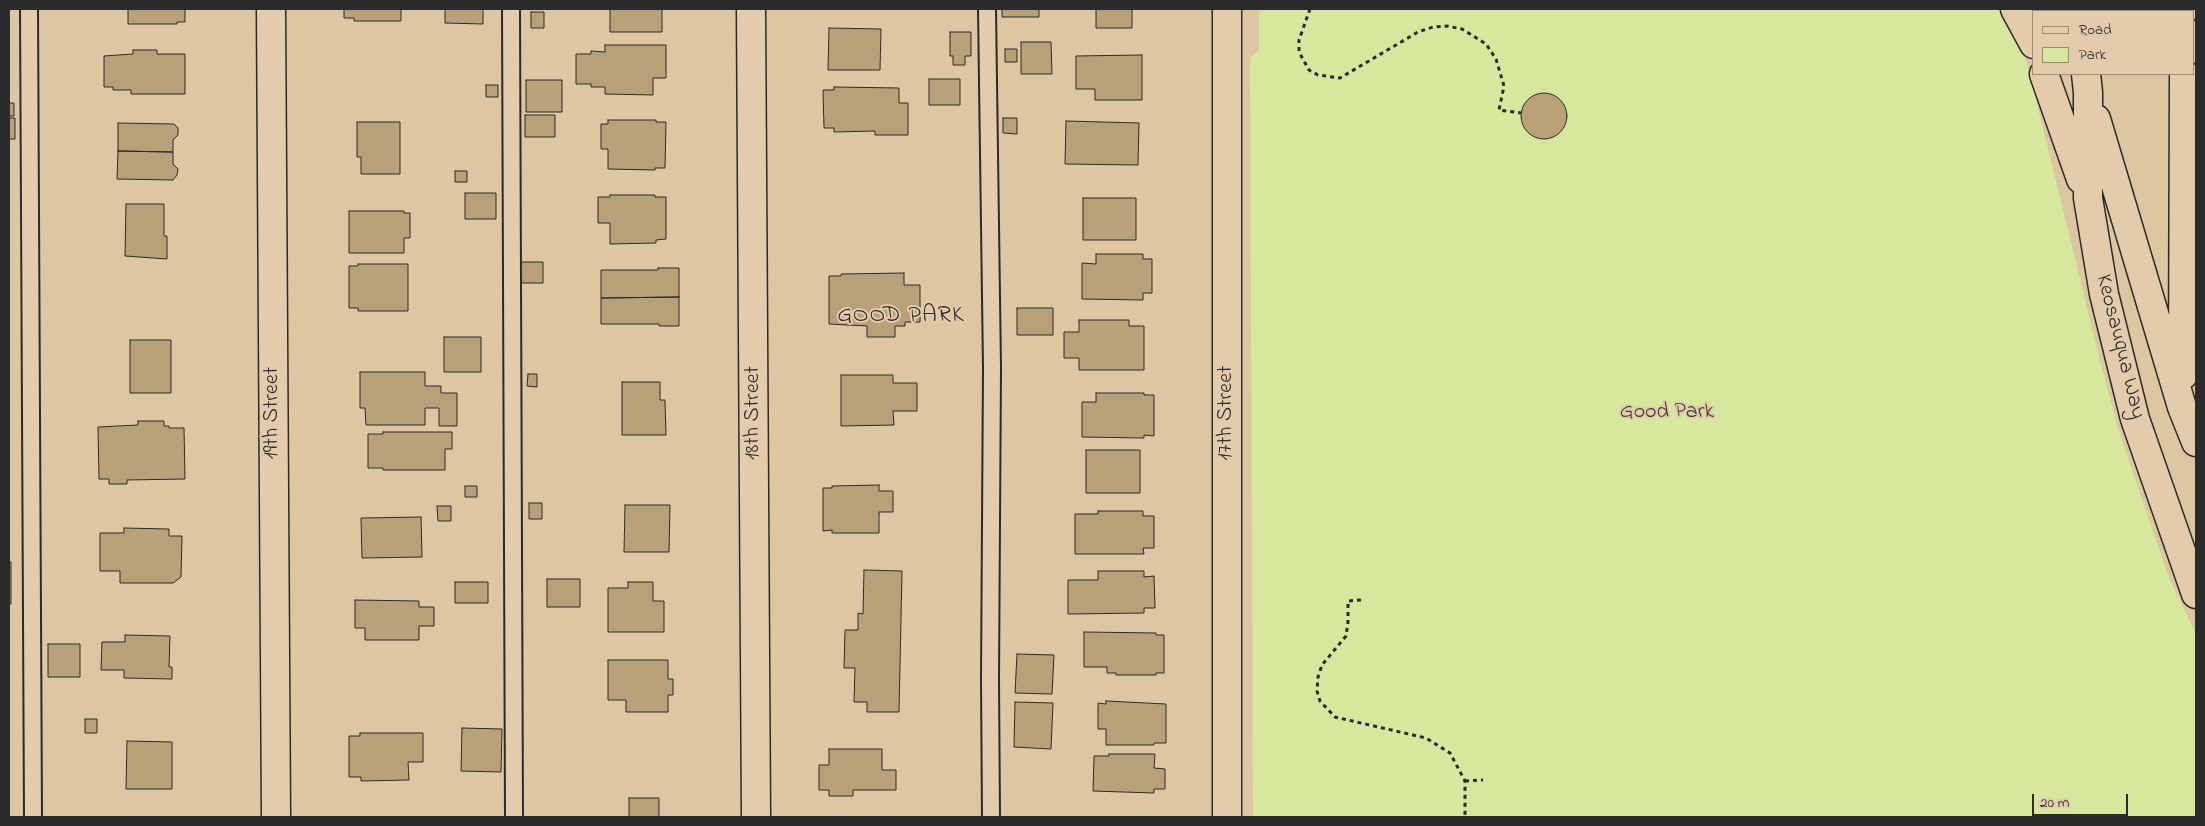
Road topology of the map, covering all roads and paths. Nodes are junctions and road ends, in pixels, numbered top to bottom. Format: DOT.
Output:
graph roads {
  1 [pos="29,9"];
  2 [pos="271,9"];
  3 [pos="511,9"];
  4 [pos="752,9"];
  5 [pos="987,9"];
  6 [pos="1227,9"];
  7 [pos="1310,9"];
  8 [pos="2014,9"];
  9 [pos="2032,40"];
  10 [pos="2044,75"];
  11 [pos="2184,75"];
  12 [pos="2087,83"];
  13 [pos="1521,114"];
  14 [pos="2191,162"];
  15 [pos="2088,198"];
  16 [pos="2182,407"];
  17 [pos="2196,442"];
  18 [pos="2196,594"];
  19 [pos="1361,600"];
  20 [pos="1483,780"];
  21 [pos="1465,781"];
  22 [pos="33,817"];
  23 [pos="276,817"];
  24 [pos="514,817"];
  25 [pos="756,817"];
  26 [pos="991,817"];
  27 [pos="1227,817"];
  28 [pos="1465,817"];
  1 -- 22 [label="lane"];
  2 -- 23 [label="main road, 19th Street"];
  3 -- 24 [label="lane"];
  4 -- 25 [label="main road, 18th Street"];
  5 -- 26 [label="lane"];
  6 -- 27 [label="main road, 17th Street"];
  7 -- 13 [label="path"];
  8 -- 9 [label="main road"];
  10 -- 15 [label="main road"];
  11 -- 14 [label="main road"];
  12 -- 15 [label="main road, Keosauqua Way"];
  12 -- 16 [label="main road, Keosauqua Way"];
  14 -- 16 [label="main road"];
  15 -- 18 [label="main road, Keosauqua Way"];
  16 -- 17 [label="main road, Keosauqua Way"];
  19 -- 21 [label="path"];
  20 -- 21 [label="path"];
  21 -- 28 [label="path"];
}
